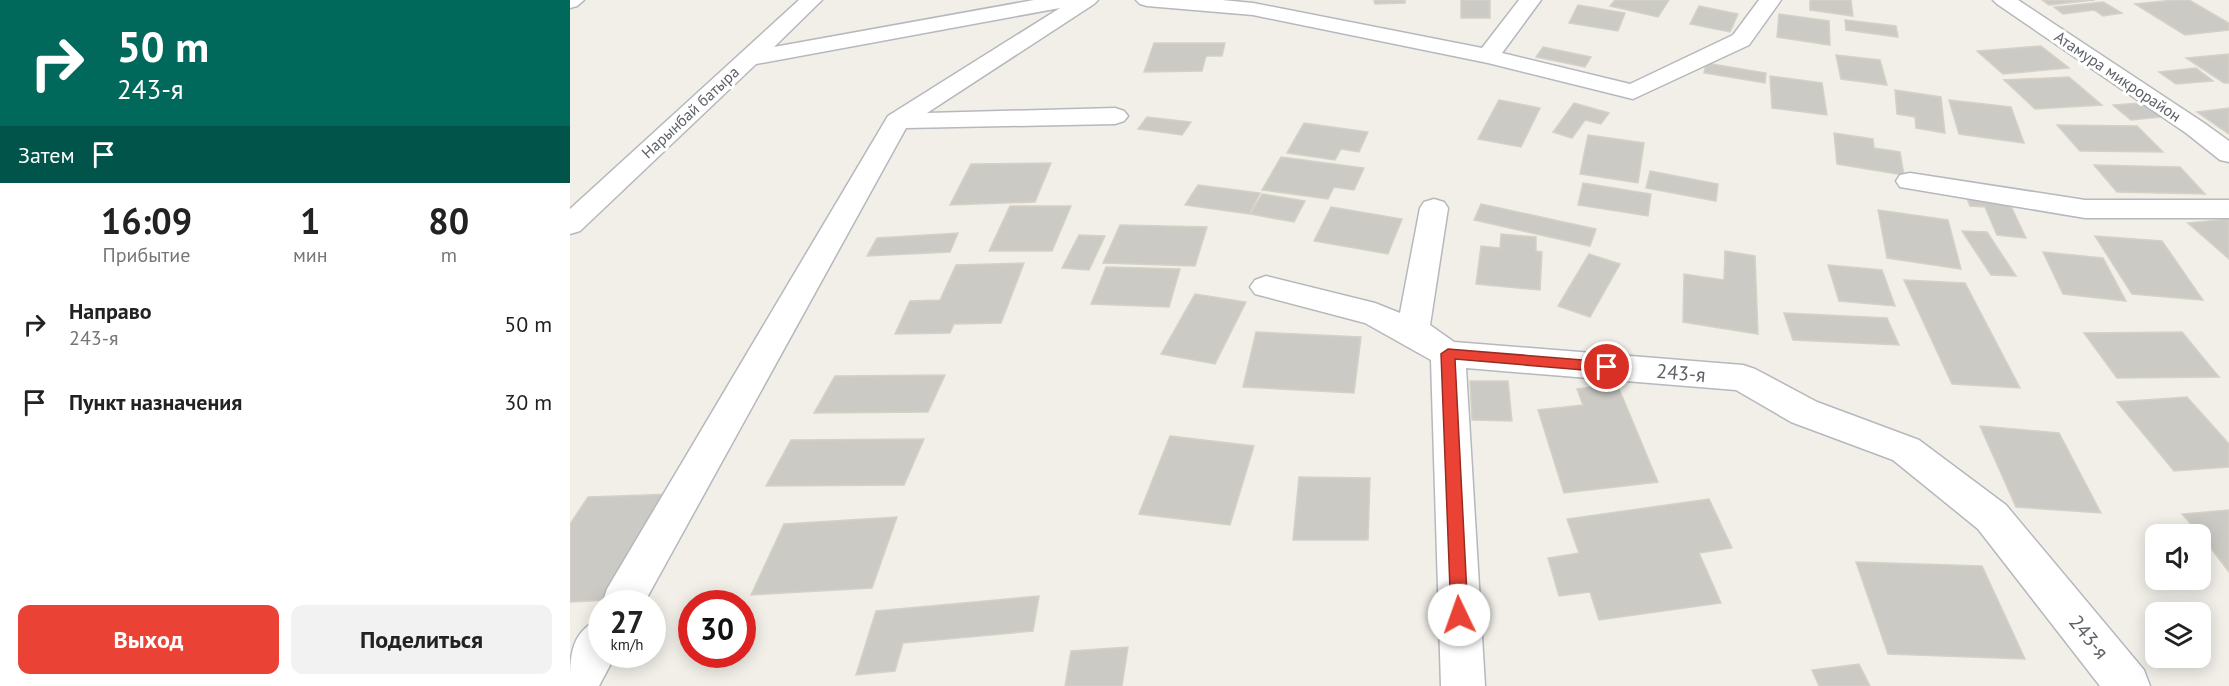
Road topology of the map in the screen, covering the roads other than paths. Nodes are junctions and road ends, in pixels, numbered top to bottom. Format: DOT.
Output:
graph roads {
  1 [pos="811,0"];
  2 [pos="1069,0"];
  3 [pos="1087,0"];
  4 [pos="1147,0"];
  5 [pos="1530,0"];
  6 [pos="1770,0"];
  7 [pos="2004,0"];
  8 [pos="1488,56"];
  9 [pos="748,58"];
  10 [pos="1115,116"];
  11 [pos="897,121"];
  12 [pos="2229,154"];
  13 [pos="1910,181"];
  14 [pos="1434,208"];
  15 [pos="2229,209"];
  16 [pos="570,225"];
  17 [pos="1266,287"];
  18 [pos="1448,354"];
  19 [pos="629,590"];
  20 [pos="588,662"];
  21 [pos="574,686"];
  22 [pos="1462,686"];
  23 [pos="2128,686"];
  1 -- 9 [label="street, Нарынбай батыра"];
  2 -- 9 [label="street"];
  3 -- 11 [label="street"];
  4 -- 8 [label="street"];
  5 -- 8 [label="street"];
  6 -- 8 [label="street"];
  7 -- 12 [label="street, Атамура микрорайон"];
  9 -- 16 [label="street, Нарынбай батыра"];
  10 -- 11 [label="street"];
  11 -- 19 [label="street"];
  13 -- 15 [label="street"];
  14 -- 18 [label="street"];
  17 -- 18 [label="street"];
  18 -- 22 [label="street"];
  18 -- 23 [label="street, 243-я"];
  20 -- 21 [label="street"];
}
